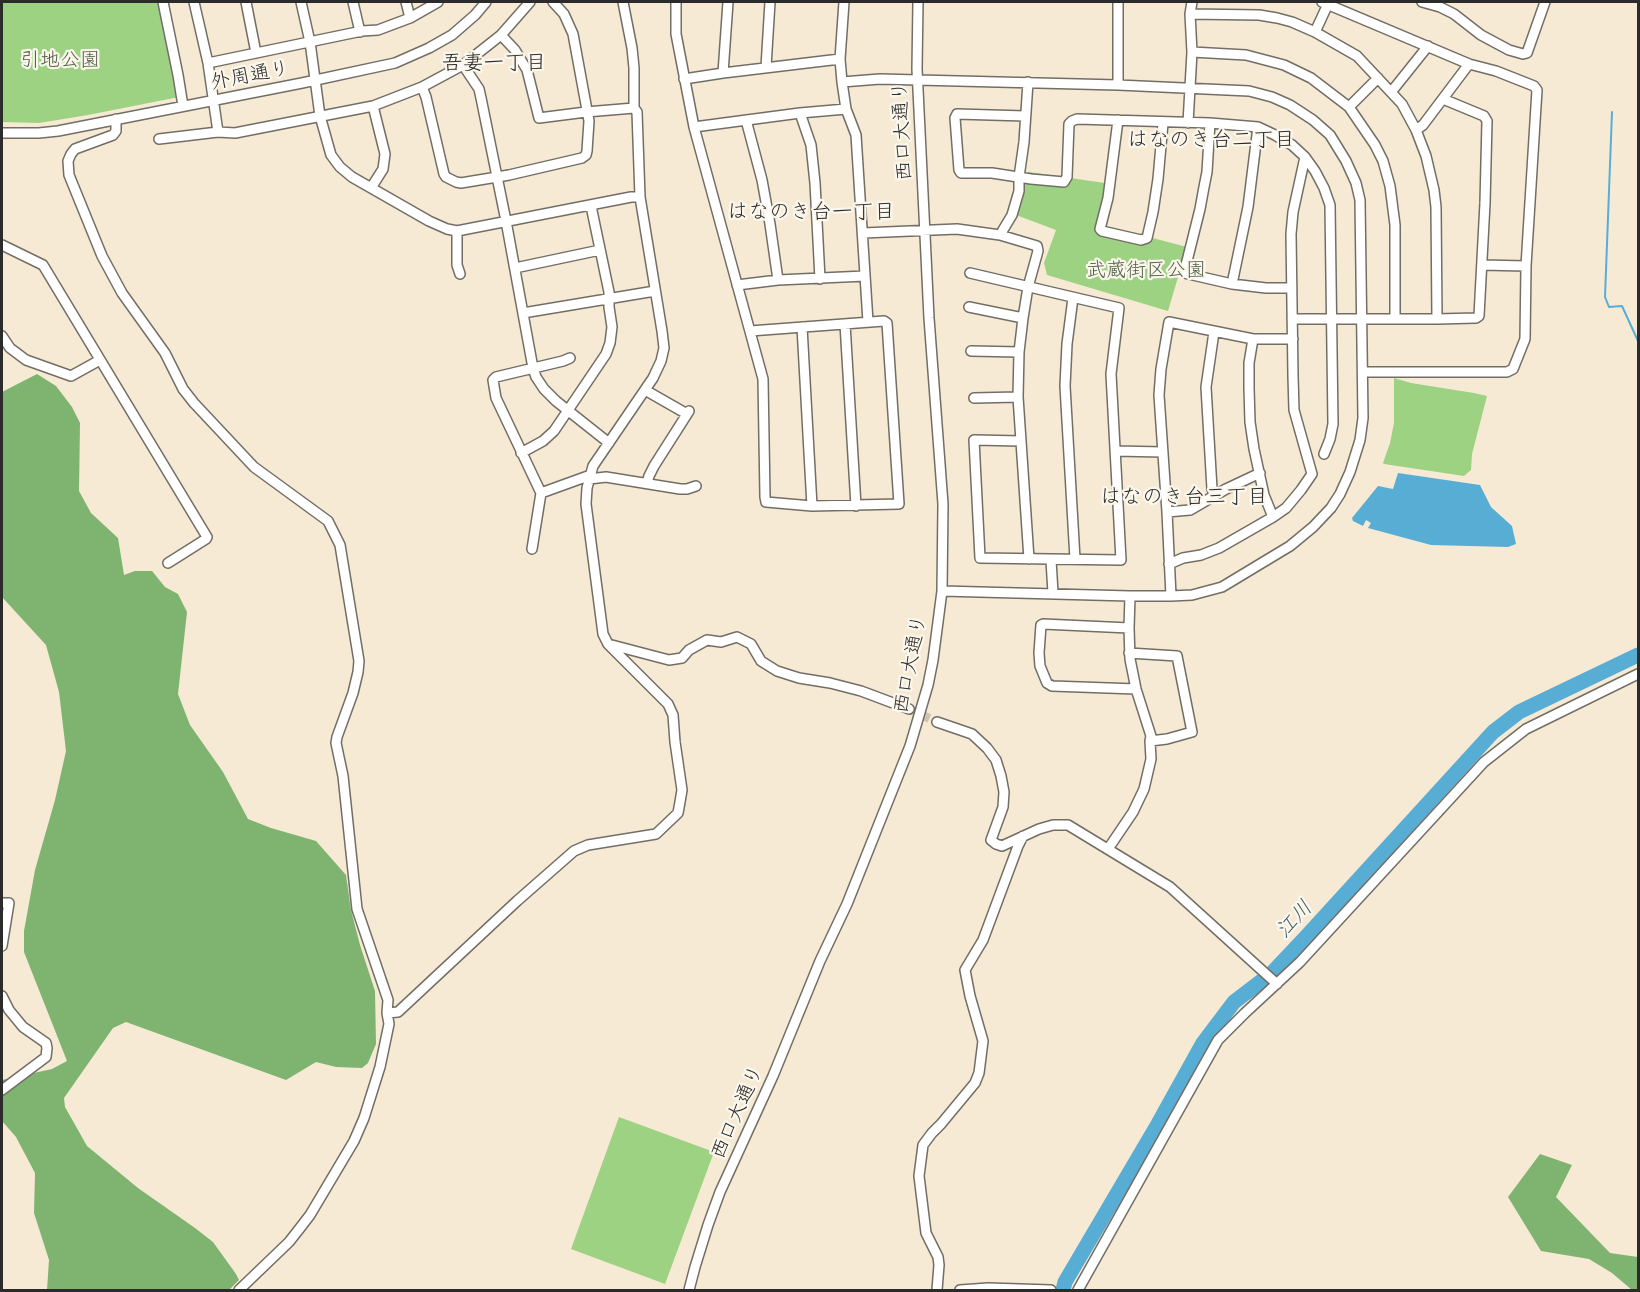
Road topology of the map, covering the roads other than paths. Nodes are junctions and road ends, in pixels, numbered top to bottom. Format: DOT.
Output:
graph roads {
  1 [pos="162,2"];
  2 [pos="194,2"];
  3 [pos="246,2"];
  4 [pos="301,2"];
  5 [pos="353,2"];
  6 [pos="406,2"];
  7 [pos="438,2"];
  8 [pos="486,2"];
  9 [pos="531,2"];
  10 [pos="553,2"];
  11 [pos="623,2"];
  12 [pos="676,2"];
  13 [pos="728,2"];
  14 [pos="770,2"];
  15 [pos="844,2"];
  16 [pos="918,2"];
  17 [pos="1118,2"];
  18 [pos="1192,2"];
  19 [pos="1422,2"];
  20 [pos="1545,2"];
  21 [pos="1325,3"];
  22 [pos="1441,4"];
  23 [pos="1190,14"];
  24 [pos="410,18"];
  25 [pos="360,32"];
  26 [pos="1315,32"];
  27 [pos="501,35"];
  28 [pos="310,42"];
  29 [pos="1428,46"];
  30 [pos="1192,52"];
  31 [pos="256,53"];
  32 [pos="840,59"];
  33 [pos="208,63"];
  34 [pos="1469,64"];
  35 [pos="463,65"];
  36 [pos="766,67"];
  37 [pos="723,73"];
  38 [pos="1378,78"];
  39 [pos="684,79"];
  40 [pos="316,80"];
  41 [pos="918,80"];
  42 [pos="842,82"];
  43 [pos="1028,82"];
  44 [pos="1118,85"];
  45 [pos="422,87"];
  46 [pos="1190,88"];
  47 [pos="1392,91"];
  48 [pos="1443,99"];
  49 [pos="213,100"];
  50 [pos="183,106"];
  51 [pos="373,106"];
  52 [pos="1349,107"];
  53 [pos="634,108"];
  54 [pos="846,109"];
  55 [pos="586,112"];
  56 [pos="800,113"];
  57 [pos="1025,116"];
  58 [pos="320,117"];
  59 [pos="116,120"];
  60 [pos="746,120"];
  61 [pos="1118,120"];
  62 [pos="1163,123"];
  63 [pos="1188,123"];
  64 [pos="1210,123"];
  65 [pos="693,127"];
  66 [pos="1258,127"];
  67 [pos="1416,130"];
  68 [pos="218,132"];
  69 [pos="2,133"];
  70 [pos="159,139"];
  71 [pos="1305,158"];
  72 [pos="497,176"];
  73 [pos="1019,177"];
  74 [pos="371,188"];
  75 [pos="640,197"];
  76 [pos="591,206"];
  77 [pos="506,221"];
  78 [pos="925,229"];
  79 [pos="457,231"];
  80 [pos="862,233"];
  81 [pos="1000,235"];
  82 [pos="2,244"];
  83 [pos="600,250"];
  84 [pos="1482,265"];
  85 [pos="1526,266"];
  86 [pos="515,268"];
  87 [pos="970,273"];
  88 [pos="460,274"];
  89 [pos="866,276"];
  90 [pos="820,279"];
  91 [pos="778,280"];
  92 [pos="1232,284"];
  93 [pos="737,285"];
  94 [pos="1028,287"];
  95 [pos="1292,288"];
  96 [pos="656,291"];
  97 [pos="609,297"];
  98 [pos="1073,298"];
  99 [pos="969,307"];
  100 [pos="523,313"];
  101 [pos="1023,318"];
  102 [pos="1331,318"];
  103 [pos="1292,319"];
  104 [pos="1395,319"];
  105 [pos="1437,319"];
  106 [pos="1361,320"];
  107 [pos="868,322"];
  108 [pos="845,324"];
  109 [pos="802,327"];
  110 [pos="750,331"];
  111 [pos="1214,332"];
  112 [pos="2,336"];
  113 [pos="1252,339"];
  114 [pos="1293,339"];
  115 [pos="970,351"];
  116 [pos="1019,351"];
  117 [pos="570,358"];
  118 [pos="100,360"];
  119 [pos="533,368"];
  120 [pos="1363,372"];
  121 [pos="645,390"];
  122 [pos="1018,397"];
  123 [pos="974,398"];
  124 [pos="568,410"];
  125 [pos="1021,441"];
  126 [pos="609,442"];
  127 [pos="1116,451"];
  128 [pos="1163,452"];
  129 [pos="521,453"];
  130 [pos="1324,454"];
  131 [pos="1260,472"];
  132 [pos="589,479"];
  133 [pos="647,483"];
  134 [pos="696,486"];
  135 [pos="541,493"];
  136 [pos="1215,496"];
  137 [pos="812,506"];
  138 [pos="856,506"];
  139 [pos="1167,512"];
  140 [pos="1273,518"];
  141 [pos="532,549"];
  142 [pos="1029,559"];
  143 [pos="1075,559"];
  144 [pos="1051,560"];
  145 [pos="168,563"];
  146 [pos="1169,564"];
  147 [pos="942,591"];
  148 [pos="1053,593"];
  149 [pos="1130,596"];
  150 [pos="1171,597"];
  151 [pos="1129,628"];
  152 [pos="608,644"];
  153 [pos="1129,653"];
  154 [pos="1638,674"];
  155 [pos="1136,689"];
  156 [pos="909,710"];
  157 [pos="937,722"];
  158 [pos="1150,741"];
  159 [pos="1023,836"];
  160 [pos="1108,849"];
  161 [pos="2,903"];
  162 [pos="2,946"];
  163 [pos="1277,984"];
  164 [pos="2,996"];
  165 [pos="387,1013"];
  166 [pos="2,1090"];
  167 [pos="238,1290"];
  168 [pos="690,1290"];
  169 [pos="937,1290"];
  170 [pos="960,1290"];
  171 [pos="1046,1290"];
  172 [pos="1051,1290"];
  173 [pos="1078,1290"];
  1 -- 50 [label="street"];
  2 -- 33 [label="street"];
  3 -- 31 [label="street"];
  4 -- 28 [label="street"];
  5 -- 25 [label="street"];
  6 -- 24 [label="street"];
  7 -- 24 [label="street"];
  8 -- 40 [label="street, 外周通り"];
  9 -- 27 [label="street"];
  10 -- 55 [label="street"];
  11 -- 53 [label="street"];
  12 -- 39 [label="street"];
  13 -- 37 [label="street"];
  14 -- 36 [label="street"];
  15 -- 32 [label="street"];
  16 -- 41 [label="street, 西口大通り"];
  17 -- 44 [label="street"];
  18 -- 23 [label="street"];
  19 -- 22 [label="street"];
  20 -- 22 [label="street"];
  21 -- 26 [label="street"];
  21 -- 29 [label="street"];
  23 -- 26 [label="street"];
  23 -- 30 [label="street"];
  24 -- 25 [label="street"];
  25 -- 28 [label="street"];
  26 -- 38 [label="street"];
  27 -- 35 [label="street"];
  27 -- 55 [label="street"];
  28 -- 31 [label="street"];
  28 -- 40 [label="street"];
  29 -- 34 [label="street"];
  29 -- 47 [label="street"];
  30 -- 46 [label="street"];
  30 -- 52 [label="street"];
  31 -- 33 [label="street"];
  32 -- 36 [label="street"];
  32 -- 42 [label="street"];
  33 -- 49 [label="street"];
  34 -- 48 [label="street"];
  34 -- 85 [label="street"];
  35 -- 45 [label="street"];
  35 -- 72 [label="street"];
  36 -- 37 [label="street"];
  37 -- 39 [label="street"];
  38 -- 47 [label="street"];
  38 -- 52 [label="street"];
  39 -- 65 [label="street"];
  40 -- 49 [label="street, 外周通り"];
  40 -- 58 [label="street"];
  41 -- 42 [label="street"];
  41 -- 43 [label="street"];
  41 -- 78 [label="street, 西口大通り"];
  42 -- 54 [label="street"];
  43 -- 44 [label="street"];
  43 -- 57 [label="street"];
  44 -- 46 [label="street"];
  45 -- 51 [label="street"];
  45 -- 72 [label="street"];
  46 -- 63 [label="street"];
  46 -- 106 [label="street"];
  47 -- 67 [label="street"];
  48 -- 67 [label="street"];
  48 -- 84 [label="street"];
  49 -- 50 [label="street, 外周通り"];
  49 -- 68 [label="street"];
  50 -- 59 [label="street, 外周通り"];
  51 -- 58 [label="street"];
  51 -- 74 [label="street"];
  52 -- 104 [label="street"];
  53 -- 55 [label="street"];
  53 -- 75 [label="street"];
  54 -- 56 [label="street"];
  54 -- 80 [label="street"];
  55 -- 72 [label="street"];
  56 -- 60 [label="street"];
  56 -- 90 [label="street"];
  57 -- 73 [label="street"];
  57 -- 73 [label="street"];
  58 -- 68 [label="street"];
  58 -- 74 [label="street"];
  59 -- 69 [label="street, 外周通り"];
  59 -- 165 [label="street"];
  60 -- 65 [label="street"];
  60 -- 91 [label="street"];
  61 -- 62 [label="street"];
  61 -- 62 [label="street"];
  61 -- 73 [label="street"];
  62 -- 63 [label="street"];
  63 -- 64 [label="street"];
  64 -- 66 [label="street"];
  64 -- 92 [label="street"];
  65 -- 93 [label="street"];
  66 -- 71 [label="street"];
  66 -- 92 [label="street"];
  67 -- 105 [label="street"];
  68 -- 70 [label="street"];
  71 -- 95 [label="street"];
  71 -- 102 [label="street"];
  72 -- 77 [label="street"];
  73 -- 81 [label="street"];
  74 -- 79 [label="street"];
  75 -- 76 [label="street"];
  75 -- 96 [label="street"];
  76 -- 77 [label="street"];
  76 -- 83 [label="street"];
  77 -- 79 [label="street"];
  77 -- 86 [label="street"];
  78 -- 80 [label="street"];
  78 -- 81 [label="street"];
  78 -- 147 [label="street, 西口大通り"];
  79 -- 88 [label="street"];
  80 -- 89 [label="street"];
  81 -- 94 [label="street"];
  82 -- 118 [label="street"];
  83 -- 86 [label="street"];
  83 -- 97 [label="street"];
  84 -- 85 [label="street"];
  84 -- 105 [label="street"];
  85 -- 120 [label="street"];
  86 -- 100 [label="street"];
  87 -- 94 [label="street"];
  89 -- 90 [label="street"];
  89 -- 107 [label="street"];
  90 -- 91 [label="street"];
  91 -- 93 [label="street"];
  92 -- 95 [label="street"];
  93 -- 110 [label="street"];
  94 -- 98 [label="street"];
  94 -- 101 [label="street"];
  95 -- 103 [label="street"];
  96 -- 97 [label="street"];
  96 -- 121 [label="street"];
  97 -- 100 [label="street"];
  97 -- 124 [label="street"];
  98 -- 127 [label="street"];
  98 -- 143 [label="street"];
  99 -- 101 [label="street"];
  100 -- 119 [label="street"];
  101 -- 116 [label="street"];
  102 -- 103 [label="street"];
  102 -- 106 [label="street"];
  102 -- 130 [label="street"];
  103 -- 114 [label="street"];
  104 -- 105 [label="street"];
  104 -- 106 [label="street"];
  106 -- 120 [label="street"];
  107 -- 108 [label="street"];
  107 -- 138 [label="street"];
  108 -- 109 [label="street"];
  108 -- 138 [label="street"];
  109 -- 110 [label="street"];
  109 -- 137 [label="street"];
  110 -- 137 [label="street"];
  111 -- 113 [label="street"];
  111 -- 128 [label="street"];
  111 -- 136 [label="street"];
  112 -- 118 [label="street"];
  113 -- 114 [label="street"];
  113 -- 131 [label="street"];
  114 -- 140 [label="street"];
  115 -- 116 [label="street"];
  116 -- 122 [label="street"];
  117 -- 119 [label="street"];
  118 -- 145 [label="street"];
  119 -- 124 [label="street"];
  119 -- 129 [label="street"];
  120 -- 150 [label="street"];
  121 -- 126 [label="street"];
  121 -- 133 [label="street"];
  122 -- 123 [label="street"];
  122 -- 125 [label="street"];
  124 -- 126 [label="street"];
  124 -- 129 [label="street"];
  125 -- 142 [label="street"];
  125 -- 142 [label="street"];
  126 -- 132 [label="street"];
  127 -- 128 [label="street"];
  127 -- 143 [label="street"];
  128 -- 139 [label="street"];
  129 -- 135 [label="street"];
  131 -- 136 [label="street"];
  131 -- 140 [label="street"];
  132 -- 133 [label="street"];
  132 -- 135 [label="street"];
  132 -- 152 [label="street"];
  133 -- 134 [label="street"];
  135 -- 141 [label="street"];
  136 -- 139 [label="street"];
  137 -- 138 [label="street"];
  139 -- 146 [label="street"];
  140 -- 146 [label="street"];
  142 -- 144 [label="street"];
  143 -- 144 [label="street"];
  144 -- 148 [label="street"];
  146 -- 150 [label="street"];
  147 -- 148 [label="street"];
  147 -- 168 [label="street, 西口大通り"];
  148 -- 149 [label="street"];
  149 -- 150 [label="street"];
  149 -- 151 [label="street"];
  151 -- 153 [label="street"];
  151 -- 155 [label="street"];
  152 -- 156 [label="street"];
  152 -- 165 [label="street"];
  153 -- 155 [label="street"];
  153 -- 158 [label="street"];
  154 -- 163 [label="street"];
  155 -- 158 [label="street"];
  157 -- 159 [label="street"];
  158 -- 160 [label="street"];
  159 -- 160 [label="street"];
  159 -- 169 [label="street"];
  160 -- 163 [label="street"];
  161 -- 162 [label="street"];
  163 -- 173 [label="street"];
  164 -- 166 [label="street"];
  165 -- 167 [label="street"];
  170 -- 171 [label="street"];
  171 -- 172 [label="street"];
}
